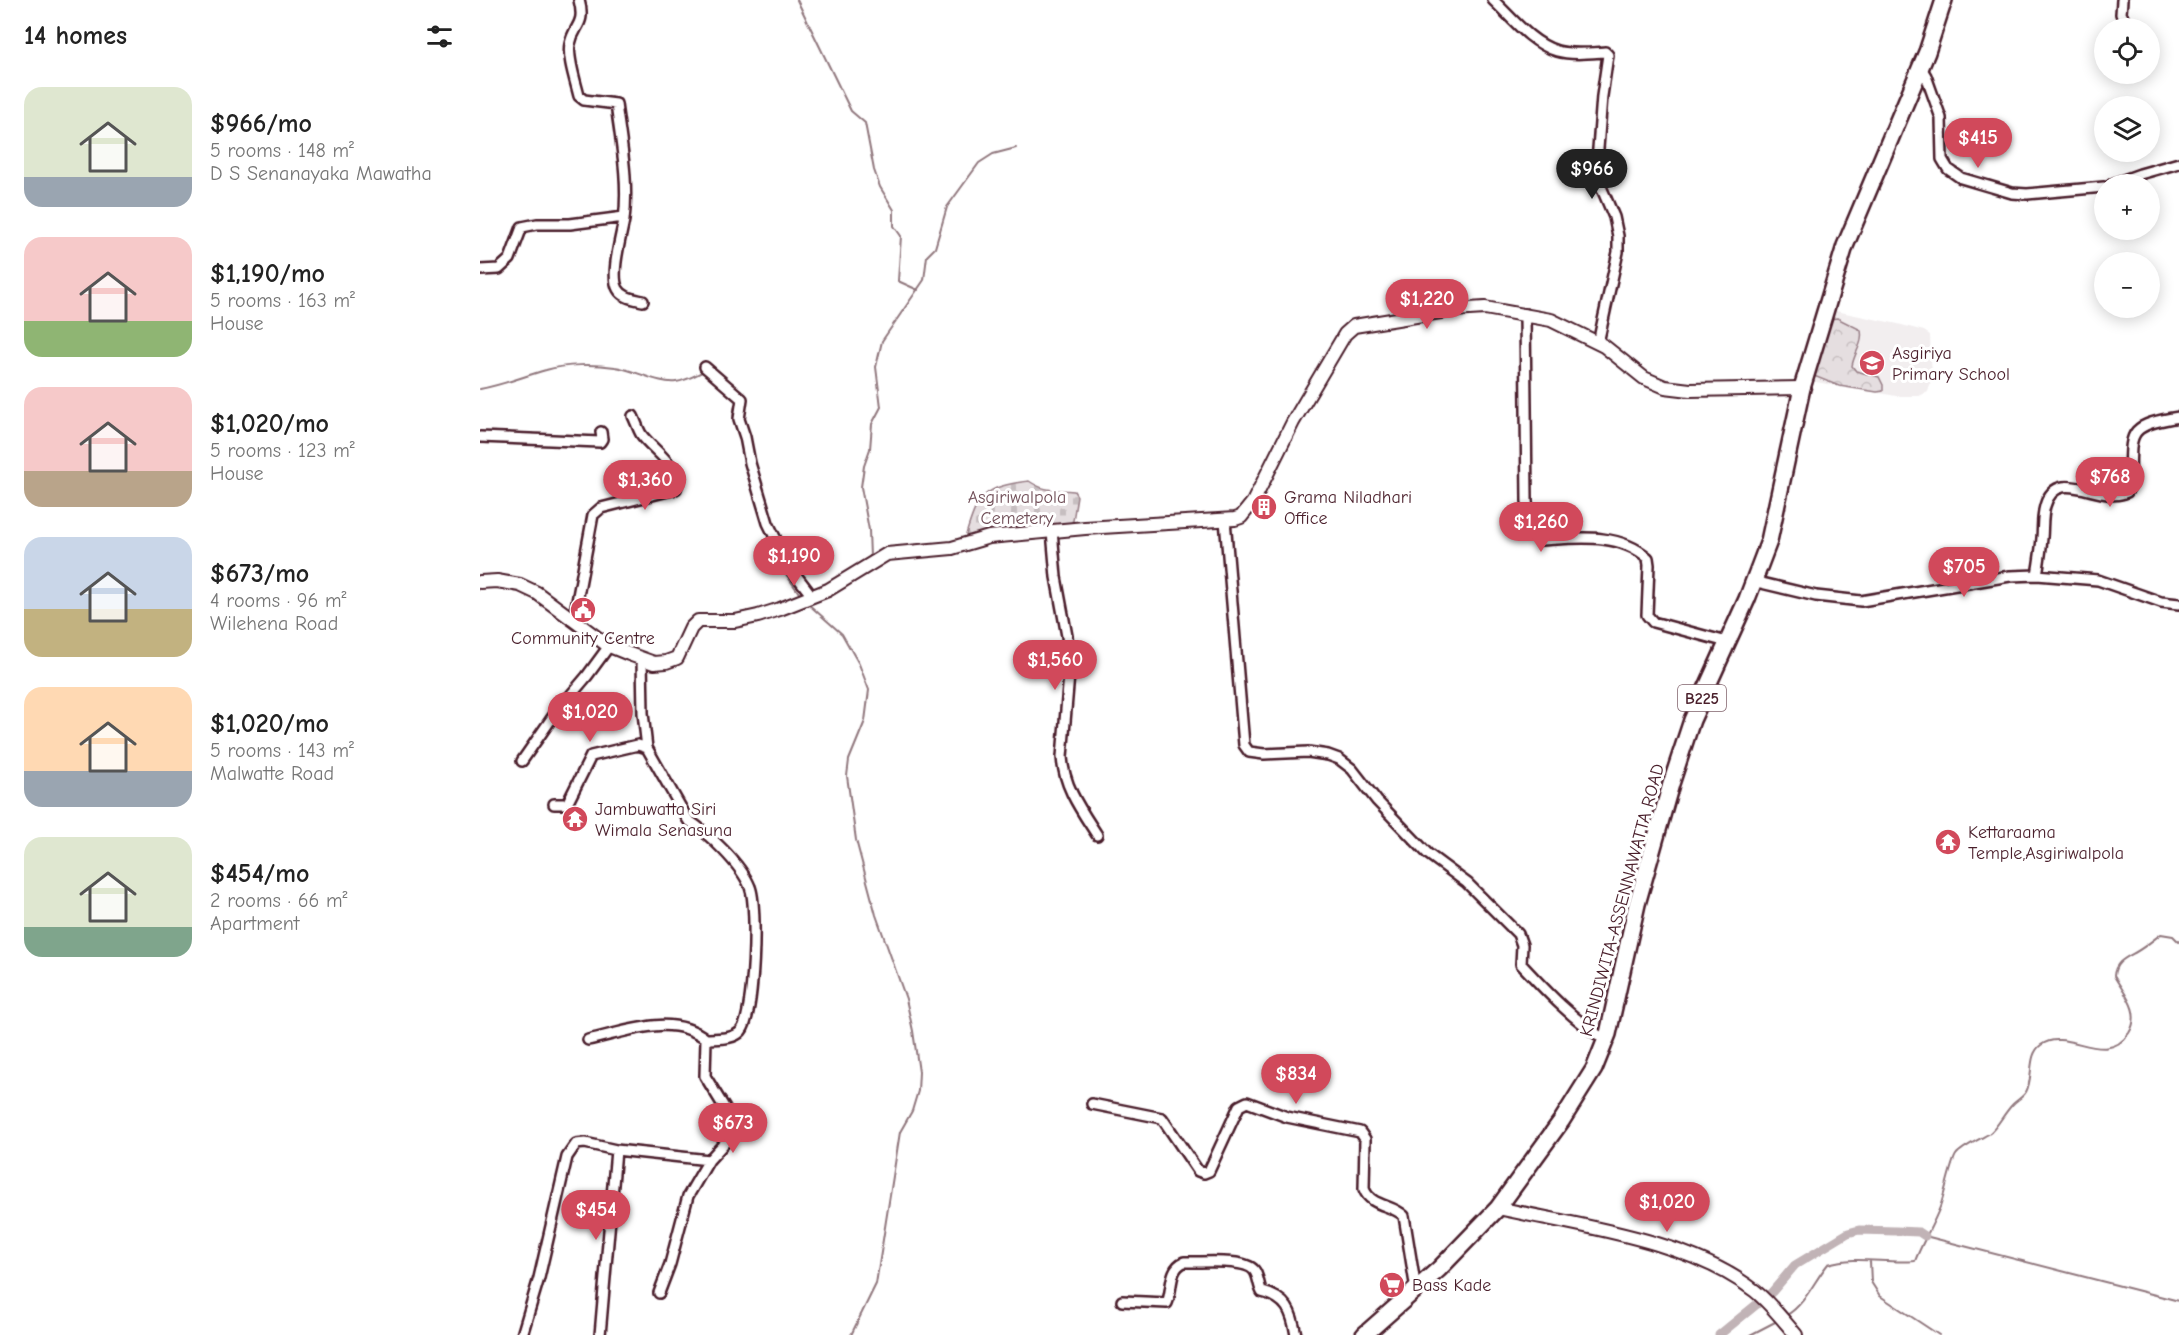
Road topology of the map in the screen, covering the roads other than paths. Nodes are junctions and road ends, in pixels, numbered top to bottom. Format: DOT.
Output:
graph roads {
  1 [pos="579,0"];
  2 [pos="1493,0"];
  3 [pos="1944,0"];
  4 [pos="2122,0"];
  5 [pos="2124,18"];
  6 [pos="1921,68"];
  7 [pos="2179,163"];
  8 [pos="2140,174"];
  9 [pos="2094,188"];
  10 [pos="624,217"];
  11 [pos="480,270"];
  12 [pos="642,301"];
  13 [pos="1525,314"];
  14 [pos="1598,343"];
  15 [pos="705,367"];
  16 [pos="1802,388"];
  17 [pos="633,416"];
  18 [pos="2179,417"];
  19 [pos="601,432"];
  20 [pos="480,437"];
  21 [pos="1225,520"];
  22 [pos="1052,531"];
  23 [pos="2037,575"];
  24 [pos="1754,581"];
  25 [pos="480,582"];
  26 [pos="812,596"];
  27 [pos="2179,604"];
  28 [pos="571,618"];
  29 [pos="1727,642"];
  30 [pos="609,646"];
  31 [pos="642,659"];
  32 [pos="647,748"];
  33 [pos="522,761"];
  34 [pos="554,804"];
  35 [pos="1097,835"];
  36 [pos="706,1039"];
  37 [pos="588,1040"];
  38 [pos="1606,1040"];
  39 [pos="1092,1104"];
  40 [pos="616,1150"];
  41 [pos="709,1160"];
  42 [pos="1498,1208"];
  43 [pos="1416,1290"];
  44 [pos="659,1293"];
  45 [pos="1122,1300"];
  46 [pos="522,1335"];
  47 [pos="600,1335"];
  48 [pos="1296,1335"];
  49 [pos="1364,1335"];
  50 [pos="1796,1335"];
  1 -- 10 [label="street"];
  2 -- 14 [label="street"];
  3 -- 6 [label="main road, KRINDIWITA-ASSENNAWATTA ROAD / B225"];
  4 -- 5 [label="street"];
  6 -- 9 [label="street"];
  6 -- 16 [label="main road, KRINDIWITA-ASSENNAWATTA ROAD / B225"];
  7 -- 8 [label="street"];
  10 -- 11 [label="street"];
  10 -- 12 [label="street"];
  13 -- 14 [label="street"];
  13 -- 21 [label="street"];
  13 -- 29 [label="street"];
  14 -- 16 [label="street"];
  15 -- 26 [label="street"];
  16 -- 24 [label="main road, KRINDIWITA-ASSENNAWATTA ROAD / B225"];
  17 -- 28 [label="street"];
  18 -- 23 [label="street"];
  19 -- 20 [label="street"];
  21 -- 22 [label="street"];
  21 -- 38 [label="street"];
  22 -- 26 [label="street"];
  22 -- 35 [label="street"];
  23 -- 24 [label="street"];
  23 -- 27 [label="street"];
  24 -- 29 [label="main road, KRINDIWITA-ASSENNAWATTA ROAD / B225"];
  25 -- 28 [label="street"];
  26 -- 31 [label="street"];
  28 -- 30 [label="street"];
  29 -- 38 [label="main road, KRINDIWITA-ASSENNAWATTA ROAD / B225"];
  30 -- 31 [label="street"];
  30 -- 33 [label="street"];
  31 -- 32 [label="street"];
  32 -- 34 [label="street"];
  32 -- 36 [label="street"];
  36 -- 37 [label="street"];
  36 -- 41 [label="street"];
  38 -- 42 [label="main road, KRINDIWITA-ASSENNAWATTA ROAD / B225"];
  39 -- 43 [label="street"];
  40 -- 41 [label="street"];
  40 -- 46 [label="street"];
  40 -- 47 [label="street"];
  41 -- 44 [label="street"];
  42 -- 43 [label="main road, KRINDIWITA-ASSENNAWATTA ROAD / B225"];
  42 -- 50 [label="street"];
  43 -- 49 [label="main road, KRINDIWITA-ASSENNAWATTA ROAD / B225"];
  45 -- 48 [label="street"];
}
